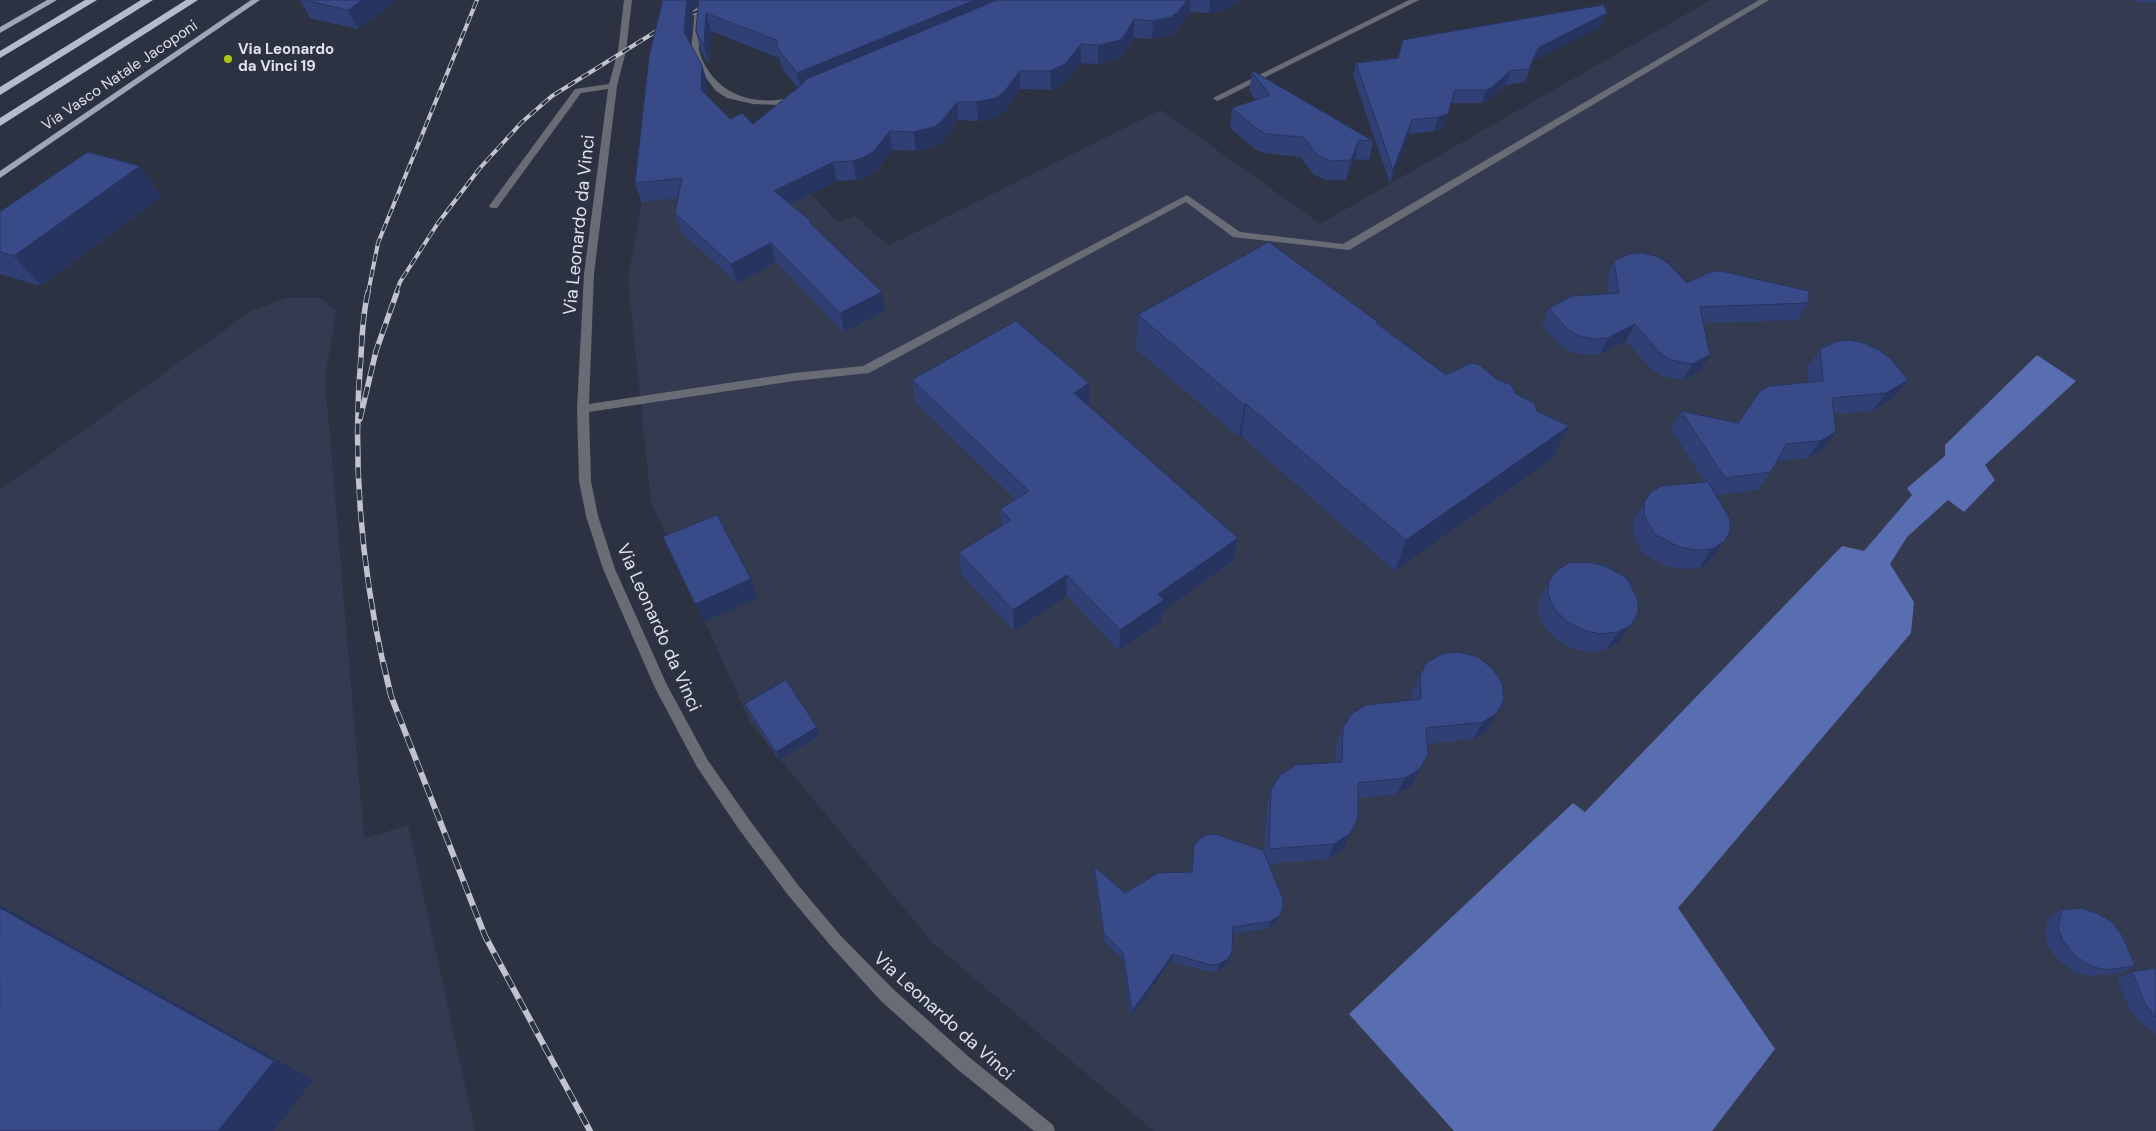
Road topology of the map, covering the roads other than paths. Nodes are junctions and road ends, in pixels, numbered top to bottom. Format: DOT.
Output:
graph roads {
  1 [pos="53,0"];
  2 [pos="92,0"];
  3 [pos="148,0"];
  4 [pos="193,0"];
  5 [pos="256,0"];
  6 [pos="628,0"];
  7 [pos="713,0"];
  8 [pos="1415,0"];
  9 [pos="1765,0"];
  10 [pos="0,30"];
  11 [pos="0,56"];
  12 [pos="613,86"];
  13 [pos="0,92"];
  14 [pos="805,96"];
  15 [pos="1217,98"];
  16 [pos="0,123"];
  17 [pos="0,175"];
  18 [pos="494,206"];
  19 [pos="583,409"];
  20 [pos="1047,1131"];
  1 -- 10 [label="main road"];
  2 -- 11 [label="highway"];
  3 -- 13 [label="highway"];
  4 -- 16 [label="highway"];
  5 -- 17 [label="main road, Via Vasco Natale Jacoponi"];
  6 -- 12 [label="street, Via Leonardo da Vinci"];
  7 -- 14 [label="street"];
  8 -- 15 [label="street"];
  9 -- 19 [label="street"];
  12 -- 18 [label="street"];
  12 -- 19 [label="street, Via Leonardo da Vinci"];
  19 -- 20 [label="street, Via Leonardo da Vinci"];
}
